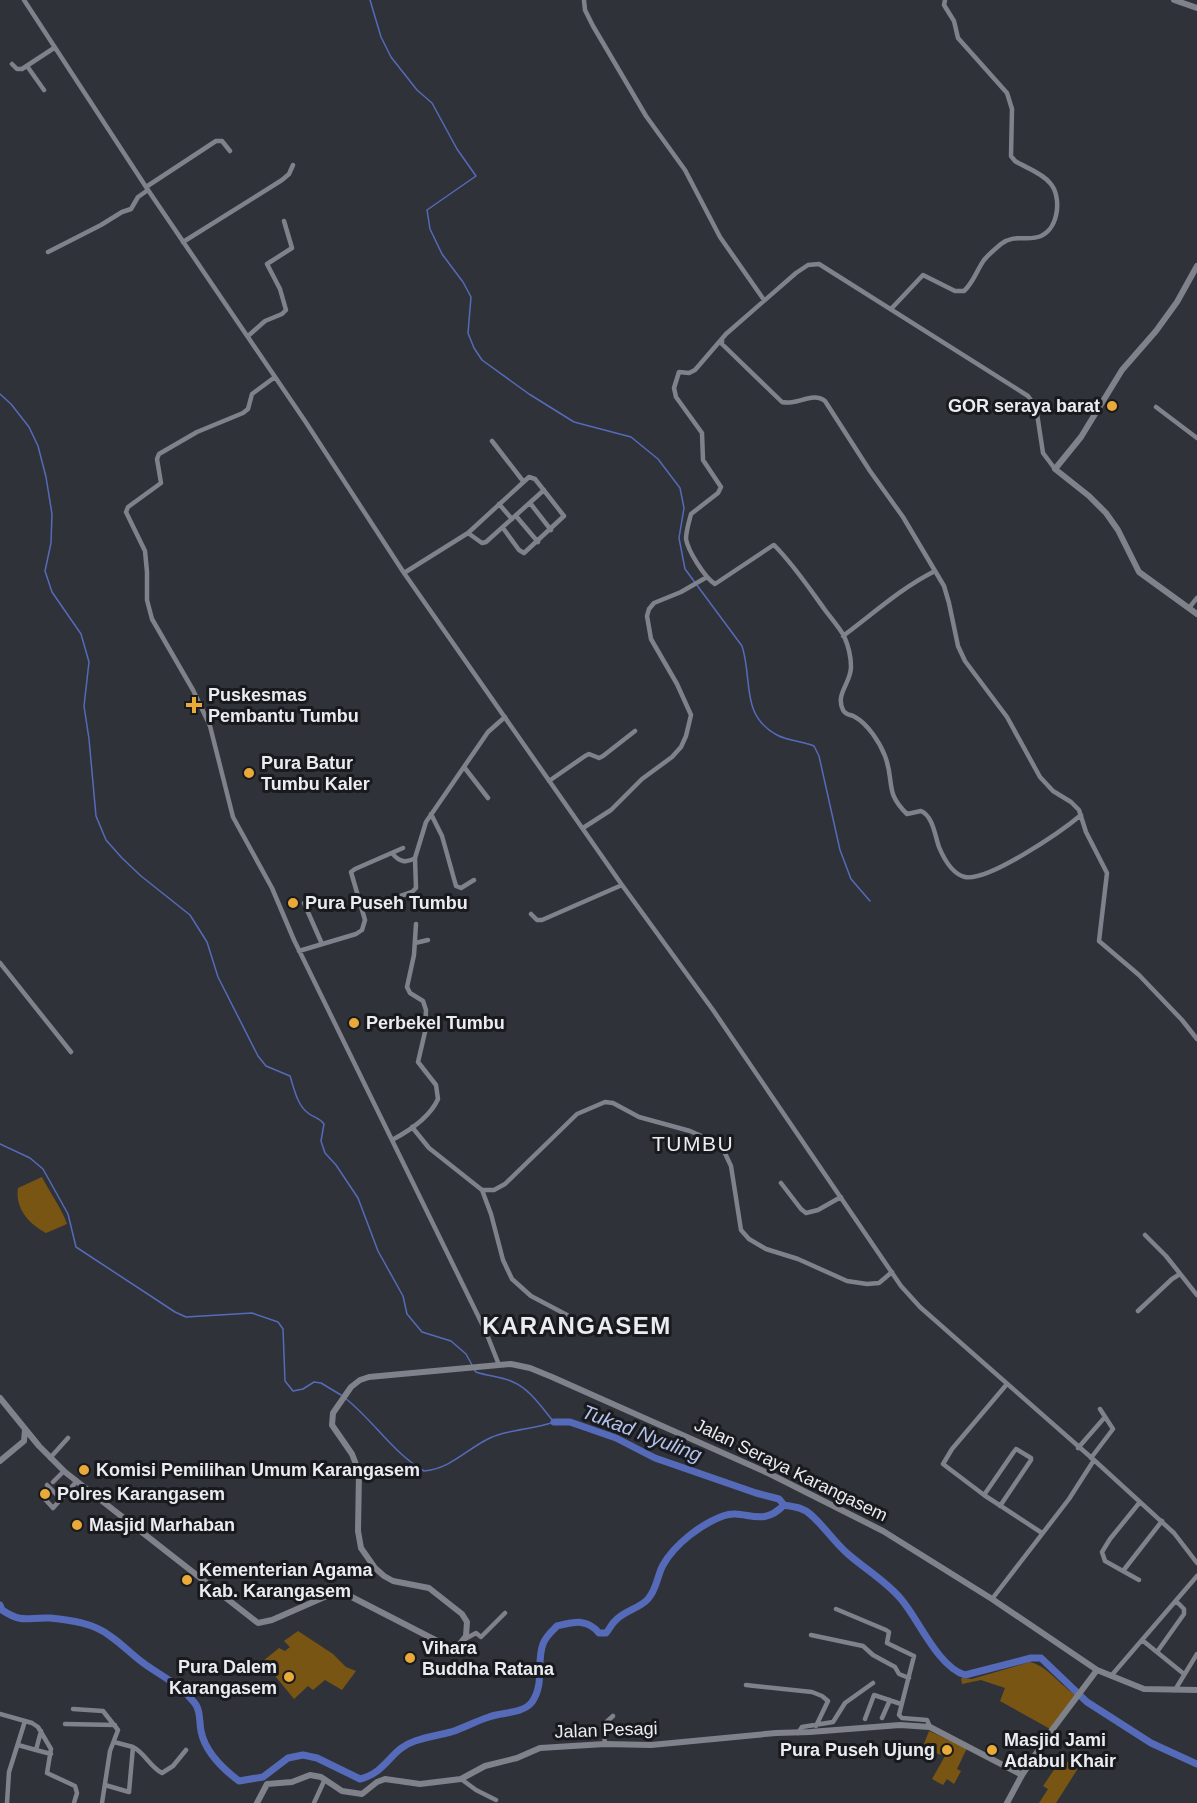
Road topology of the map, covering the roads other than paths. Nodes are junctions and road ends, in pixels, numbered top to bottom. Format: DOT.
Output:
graph roads {
  1 [pos="24,0"];
  2 [pos="584,0"];
  3 [pos="945,0"];
  4 [pos="1173,0"];
  5 [pos="1197,8"];
  6 [pos="54,48"];
  7 [pos="12,64"];
  8 [pos="27,66"];
  9 [pos="44,90"];
  10 [pos="230,151"];
  11 [pos="293,165"];
  12 [pos="147,188"];
  13 [pos="284,221"];
  14 [pos="183,242"];
  15 [pos="48,252"];
  16 [pos="1197,266"];
  17 [pos="764,300"];
  18 [pos="891,309"];
  19 [pos="248,336"];
  20 [pos="722,340"];
  21 [pos="275,377"];
  22 [pos="1156,407"];
  23 [pos="1197,438"];
  24 [pos="492,441"];
  25 [pos="1055,469"];
  26 [pos="523,481"];
  27 [pos="544,490"];
  28 [pos="530,503"];
  29 [pos="499,504"];
  30 [pos="514,518"];
  31 [pos="503,528"];
  32 [pos="551,530"];
  33 [pos="468,533"];
  34 [pos="538,542"];
  35 [pos="935,571"];
  36 [pos="404,573"];
  37 [pos="707,577"];
  38 [pos="1197,598"];
  39 [pos="1189,608"];
  40 [pos="1197,614"];
  41 [pos="843,636"];
  42 [pos="505,717"];
  43 [pos="635,731"];
  44 [pos="464,767"];
  45 [pos="549,781"];
  46 [pos="488,798"];
  47 [pos="431,814"];
  48 [pos="1081,815"];
  49 [pos="583,828"];
  50 [pos="403,848"];
  51 [pos="392,853"];
  52 [pos="415,858"];
  53 [pos="474,880"];
  54 [pos="622,885"];
  55 [pos="304,903"];
  56 [pos="363,909"];
  57 [pos="531,914"];
  58 [pos="416,924"];
  59 [pos="428,940"];
  60 [pos="415,943"];
  61 [pos="322,944"];
  62 [pos="299,951"];
  63 [pos="0,963"];
  64 [pos="1197,1040"];
  65 [pos="71,1052"];
  66 [pos="412,1127"];
  67 [pos="392,1140"];
  68 [pos="781,1183"];
  69 [pos="482,1190"];
  70 [pos="841,1197"];
  71 [pos="1145,1235"];
  72 [pos="892,1272"];
  73 [pos="1180,1274"];
  74 [pos="1197,1295"];
  75 [pos="1138,1311"];
  76 [pos="567,1315"];
  77 [pos="499,1365"];
  78 [pos="1007,1384"];
  79 [pos="0,1398"];
  80 [pos="1100,1409"];
  81 [pos="1105,1417"];
  82 [pos="25,1429"];
  83 [pos="68,1438"];
  84 [pos="34,1439"];
  85 [pos="24,1442"];
  86 [pos="1078,1448"];
  87 [pos="50,1458"];
  88 [pos="1092,1459"];
  89 [pos="0,1461"];
  90 [pos="64,1471"];
  91 [pos="77,1481"];
  92 [pos="984,1495"];
  93 [pos="43,1497"];
  94 [pos="61,1499"];
  95 [pos="1140,1502"];
  96 [pos="1000,1506"];
  97 [pos="1162,1521"];
  98 [pos="1042,1533"];
  99 [pos="1197,1563"];
  100 [pos="1123,1571"];
  101 [pos="1197,1576"];
  102 [pos="1139,1580"];
  103 [pos="1192,1582"];
  104 [pos="1197,1586"];
  105 [pos="992,1599"];
  106 [pos="1176,1601"];
  107 [pos="836,1609"];
  108 [pos="505,1613"];
  109 [pos="811,1635"];
  110 [pos="465,1639"];
  111 [pos="1142,1640"];
  112 [pos="1157,1652"];
  113 [pos="1197,1654"];
  114 [pos="1097,1670"];
  115 [pos="1184,1674"];
  116 [pos="1111,1676"];
  117 [pos="909,1678"];
  118 [pos="873,1683"];
  119 [pos="746,1685"];
  120 [pos="1175,1690"];
  121 [pos="1197,1690"];
  122 [pos="890,1700"];
  123 [pos="901,1704"];
  124 [pos="73,1709"];
  125 [pos="0,1714"];
  126 [pos="613,1716"];
  127 [pos="882,1718"];
  128 [pos="865,1719"];
  129 [pos="25,1721"];
  130 [pos="65,1725"];
  131 [pos="115,1725"];
  132 [pos="816,1726"];
  133 [pos="930,1727"];
  134 [pos="41,1731"];
  135 [pos="798,1733"];
  136 [pos="114,1742"];
  137 [pos="605,1744"];
  138 [pos="18,1745"];
  139 [pos="133,1747"];
  140 [pos="36,1750"];
  141 [pos="186,1750"];
  142 [pos="51,1754"];
  143 [pos="1022,1775"];
  144 [pos="325,1779"];
  145 [pos="461,1779"];
  146 [pos="105,1785"];
  147 [pos="496,1800"];
  148 [pos="6,1803"];
  149 [pos="74,1803"];
  150 [pos="102,1803"];
  151 [pos="257,1803"];
  152 [pos="314,1803"];
  153 [pos="1007,1803"];
  1 -- 6 [label="street"];
  2 -- 17 [label="street"];
  3 -- 18 [label="street"];
  4 -- 5 [label="street"];
  6 -- 8 [label="street"];
  6 -- 12 [label="street"];
  7 -- 8 [label="street"];
  8 -- 9 [label="street"];
  10 -- 12 [label="street"];
  11 -- 14 [label="street"];
  12 -- 14 [label="street"];
  12 -- 15 [label="street"];
  13 -- 19 [label="street"];
  14 -- 19 [label="street"];
  16 -- 25 [label="street"];
  17 -- 18 [label="street"];
  17 -- 20 [label="street"];
  18 -- 25 [label="street"];
  19 -- 21 [label="street"];
  20 -- 35 [label="street"];
  20 -- 37 [label="street"];
  21 -- 36 [label="street"];
  21 -- 62 [label="street"];
  22 -- 23 [label="street"];
  24 -- 26 [label="street"];
  25 -- 39 [label="street"];
  26 -- 27 [label="street"];
  26 -- 29 [label="street"];
  27 -- 28 [label="street"];
  27 -- 32 [label="street"];
  28 -- 30 [label="street"];
  28 -- 32 [label="street"];
  29 -- 30 [label="street"];
  29 -- 33 [label="street"];
  30 -- 31 [label="street"];
  30 -- 34 [label="street"];
  31 -- 33 [label="street"];
  31 -- 34 [label="street"];
  32 -- 34 [label="street"];
  33 -- 36 [label="street"];
  35 -- 41 [label="street"];
  35 -- 48 [label="street"];
  36 -- 42 [label="street"];
  37 -- 41 [label="street"];
  37 -- 49 [label="street"];
  38 -- 39 [label="street"];
  39 -- 40 [label="street"];
  41 -- 48 [label="street"];
  42 -- 44 [label="street"];
  42 -- 45 [label="street"];
  43 -- 45 [label="street"];
  44 -- 46 [label="street"];
  44 -- 47 [label="street"];
  45 -- 49 [label="street"];
  47 -- 52 [label="street"];
  47 -- 53 [label="street"];
  48 -- 64 [label="street"];
  49 -- 54 [label="street"];
  50 -- 51 [label="street"];
  51 -- 52 [label="street"];
  51 -- 56 [label="street"];
  52 -- 56 [label="street"];
  54 -- 57 [label="street"];
  54 -- 70 [label="street"];
  55 -- 61 [label="street"];
  56 -- 61 [label="street"];
  58 -- 60 [label="street"];
  59 -- 60 [label="street"];
  60 -- 66 [label="street"];
  61 -- 62 [label="street"];
  62 -- 67 [label="street"];
  63 -- 65 [label="street"];
  66 -- 67 [label="street"];
  66 -- 69 [label="street"];
  67 -- 77 [label="street"];
  68 -- 70 [label="street"];
  69 -- 72 [label="street"];
  69 -- 76 [label="street"];
  70 -- 72 [label="street"];
  71 -- 73 [label="street"];
  72 -- 78 [label="street"];
  73 -- 74 [label="street"];
  73 -- 75 [label="street"];
  77 -- 105 [label="street, Jalan Seraya Karangasem"];
  77 -- 110 [label="street, Jalan Seraya Karangasem"];
  78 -- 86 [label="street"];
  78 -- 92 [label="street"];
  79 -- 82 [label="street"];
  80 -- 81 [label="street"];
  81 -- 86 [label="street"];
  81 -- 88 [label="street"];
  82 -- 84 [label="street"];
  82 -- 85 [label="street"];
  83 -- 87 [label="street"];
  84 -- 85 [label="street"];
  84 -- 87 [label="street"];
  85 -- 89 [label="street"];
  86 -- 88 [label="street"];
  87 -- 90 [label="street"];
  88 -- 95 [label="street"];
  88 -- 98 [label="street"];
  90 -- 91 [label="street"];
  90 -- 94 [label="street"];
  91 -- 94 [label="street"];
  91 -- 110 [label="street"];
  92 -- 96 [label="street"];
  92 -- 96 [label="street"];
  93 -- 94 [label="street"];
  95 -- 97 [label="street"];
  95 -- 100 [label="street"];
  96 -- 98 [label="street"];
  97 -- 99 [label="street"];
  97 -- 100 [label="street"];
  98 -- 105 [label="street"];
  100 -- 102 [label="street"];
  101 -- 103 [label="street"];
  103 -- 104 [label="street"];
  103 -- 106 [label="street"];
  105 -- 114 [label="street, Jalan Seraya Karangasem"];
  106 -- 111 [label="street"];
  106 -- 112 [label="street"];
  107 -- 117 [label="street"];
  108 -- 110 [label="street"];
  109 -- 117 [label="street"];
  111 -- 112 [label="street"];
  111 -- 116 [label="street"];
  112 -- 115 [label="street"];
  113 -- 115 [label="street"];
  114 -- 116 [label="street, Jalan Seraya Karangasem"];
  114 -- 143 [label="street"];
  115 -- 120 [label="street"];
  116 -- 120 [label="street, Jalan Seraya Karangasem"];
  117 -- 123 [label="street"];
  118 -- 132 [label="street"];
  119 -- 132 [label="street"];
  120 -- 121 [label="street, Jalan Seraya Karangasem"];
  122 -- 123 [label="street"];
  122 -- 127 [label="street"];
  122 -- 128 [label="street"];
  123 -- 133 [label="street"];
  124 -- 131 [label="street"];
  125 -- 129 [label="street"];
  126 -- 137 [label="street"];
  129 -- 134 [label="street"];
  129 -- 138 [label="street"];
  130 -- 131 [label="street"];
  131 -- 136 [label="street"];
  132 -- 135 [label="street"];
  133 -- 135 [label="street, Jalan Pesagi"];
  133 -- 143 [label="street"];
  134 -- 140 [label="street"];
  134 -- 142 [label="street"];
  135 -- 137 [label="street, Jalan Pesagi"];
  136 -- 139 [label="street"];
  136 -- 146 [label="street"];
  137 -- 145 [label="street, Jalan Pesagi"];
  138 -- 140 [label="street"];
  138 -- 148 [label="street"];
  139 -- 141 [label="street"];
  139 -- 146 [label="street"];
  140 -- 142 [label="street"];
  142 -- 149 [label="street"];
  143 -- 153 [label="street"];
  144 -- 145 [label="street, Jalan Pesagi"];
  144 -- 151 [label="street, Jalan Pesagi"];
  144 -- 152 [label="street"];
  145 -- 147 [label="street"];
  146 -- 150 [label="street"];
}
